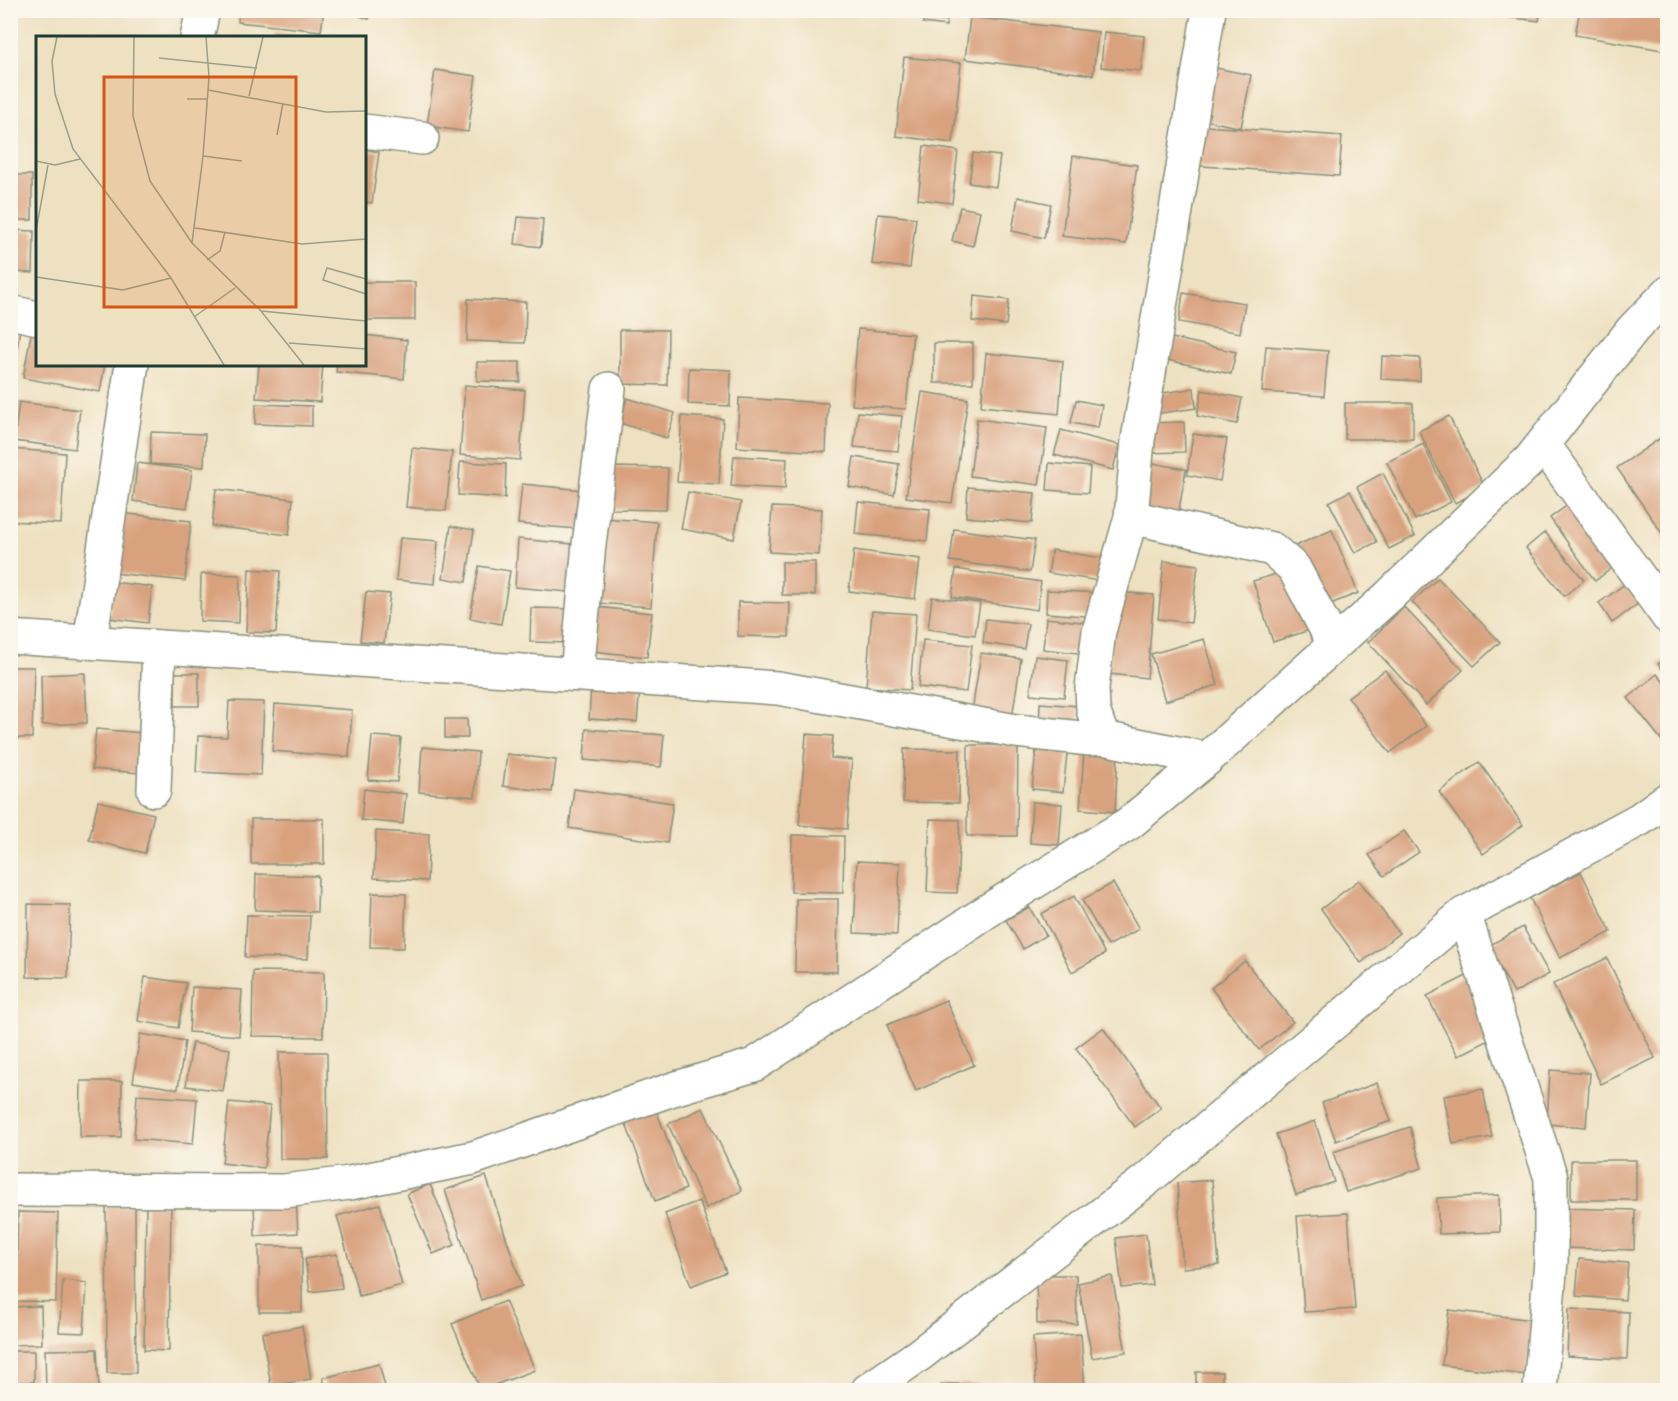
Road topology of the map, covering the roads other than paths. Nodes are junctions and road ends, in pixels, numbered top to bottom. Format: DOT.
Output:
graph roads {
  1 [pos="203,10"];
  2 [pos="1209,10"];
  3 [pos="197,36"];
  4 [pos="366,131"];
  5 [pos="422,138"];
  6 [pos="1668,293"];
  7 [pos="10,312"];
  8 [pos="36,318"];
  9 [pos="132,366"];
  10 [pos="609,389"];
  11 [pos="1543,444"];
  12 [pos="1131,517"];
  13 [pos="1668,618"];
  14 [pos="10,637"];
  15 [pos="90,642"];
  16 [pos="1335,644"];
  17 [pos="159,647"];
  18 [pos="577,674"];
  19 [pos="1103,738"];
  20 [pos="1208,759"];
  21 [pos="154,790"];
  22 [pos="1668,800"];
  23 [pos="1464,914"];
  24 [pos="10,1190"];
  25 [pos="868,1390"];
  26 [pos="1540,1390"];
  1 -- 3 [label="street"];
  2 -- 12 [label="street"];
  4 -- 5 [label="street"];
  6 -- 11 [label="street"];
  7 -- 8 [label="street"];
  9 -- 15 [label="street"];
  10 -- 18 [label="street"];
  11 -- 13 [label="street"];
  11 -- 16 [label="street"];
  12 -- 16 [label="street"];
  12 -- 19 [label="street"];
  14 -- 15 [label="street"];
  15 -- 17 [label="street"];
  16 -- 20 [label="street"];
  17 -- 18 [label="street"];
  17 -- 21 [label="street"];
  18 -- 19 [label="street"];
  19 -- 20 [label="street"];
  20 -- 24 [label="street"];
  22 -- 23 [label="street"];
  23 -- 25 [label="street"];
  23 -- 26 [label="street"];
}
